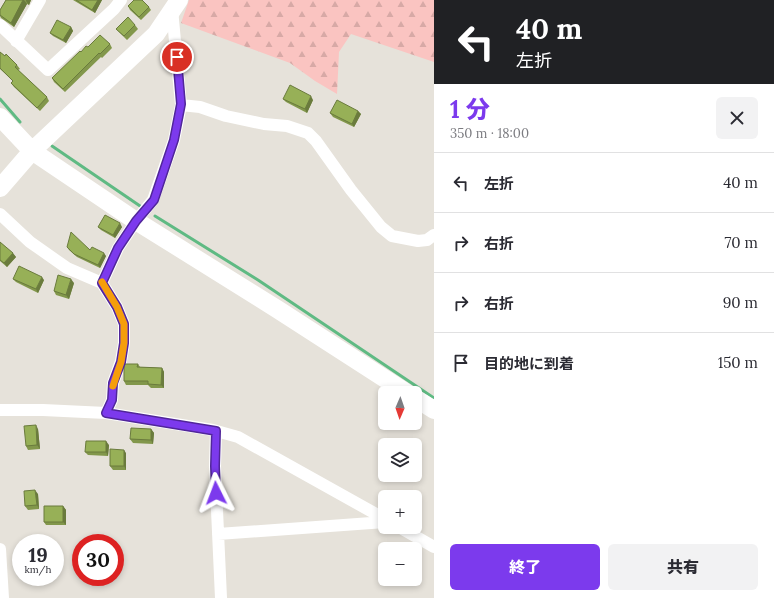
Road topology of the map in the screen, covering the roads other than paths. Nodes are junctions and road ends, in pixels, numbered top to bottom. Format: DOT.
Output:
graph roads {
  1 [pos="40,0"];
  2 [pos="120,0"];
  3 [pos="176,5"];
  4 [pos="0,25"];
  5 [pos="16,41"];
  6 [pos="181,104"];
  7 [pos="0,117"];
  8 [pos="32,151"];
  9 [pos="0,188"];
  10 [pos="0,214"];
  11 [pos="136,221"];
  12 [pos="434,235"];
  13 [pos="102,283"];
  14 [pos="396,386"];
  15 [pos="422,402"];
  16 [pos="0,410"];
  17 [pos="434,410"];
  18 [pos="106,413"];
  19 [pos="216,431"];
  20 [pos="378,515"];
  21 [pos="378,523"];
  22 [pos="218,534"];
  23 [pos="411,534"];
  24 [pos="434,547"];
  25 [pos="0,549"];
  26 [pos="3,598"];
  27 [pos="221,598"];
  1 -- 5 [label="street"];
  2 -- 5 [label="street"];
  3 -- 6 [label="street"];
  3 -- 8 [label="street"];
  4 -- 5 [label="street"];
  6 -- 11 [label="street"];
  6 -- 12 [label="street"];
  7 -- 8 [label="street"];
  8 -- 9 [label="street"];
  8 -- 11 [label="street"];
  10 -- 13 [label="street"];
  11 -- 13 [label="street"];
  11 -- 14 [label="street"];
  13 -- 18 [label="street"];
  15 -- 17 [label="street"];
  16 -- 18 [label="street"];
  18 -- 19 [label="street"];
  19 -- 20 [label="street"];
  19 -- 22 [label="street"];
  21 -- 22 [label="street"];
  22 -- 27 [label="street"];
  23 -- 24 [label="street"];
  25 -- 26 [label="street"];
}
